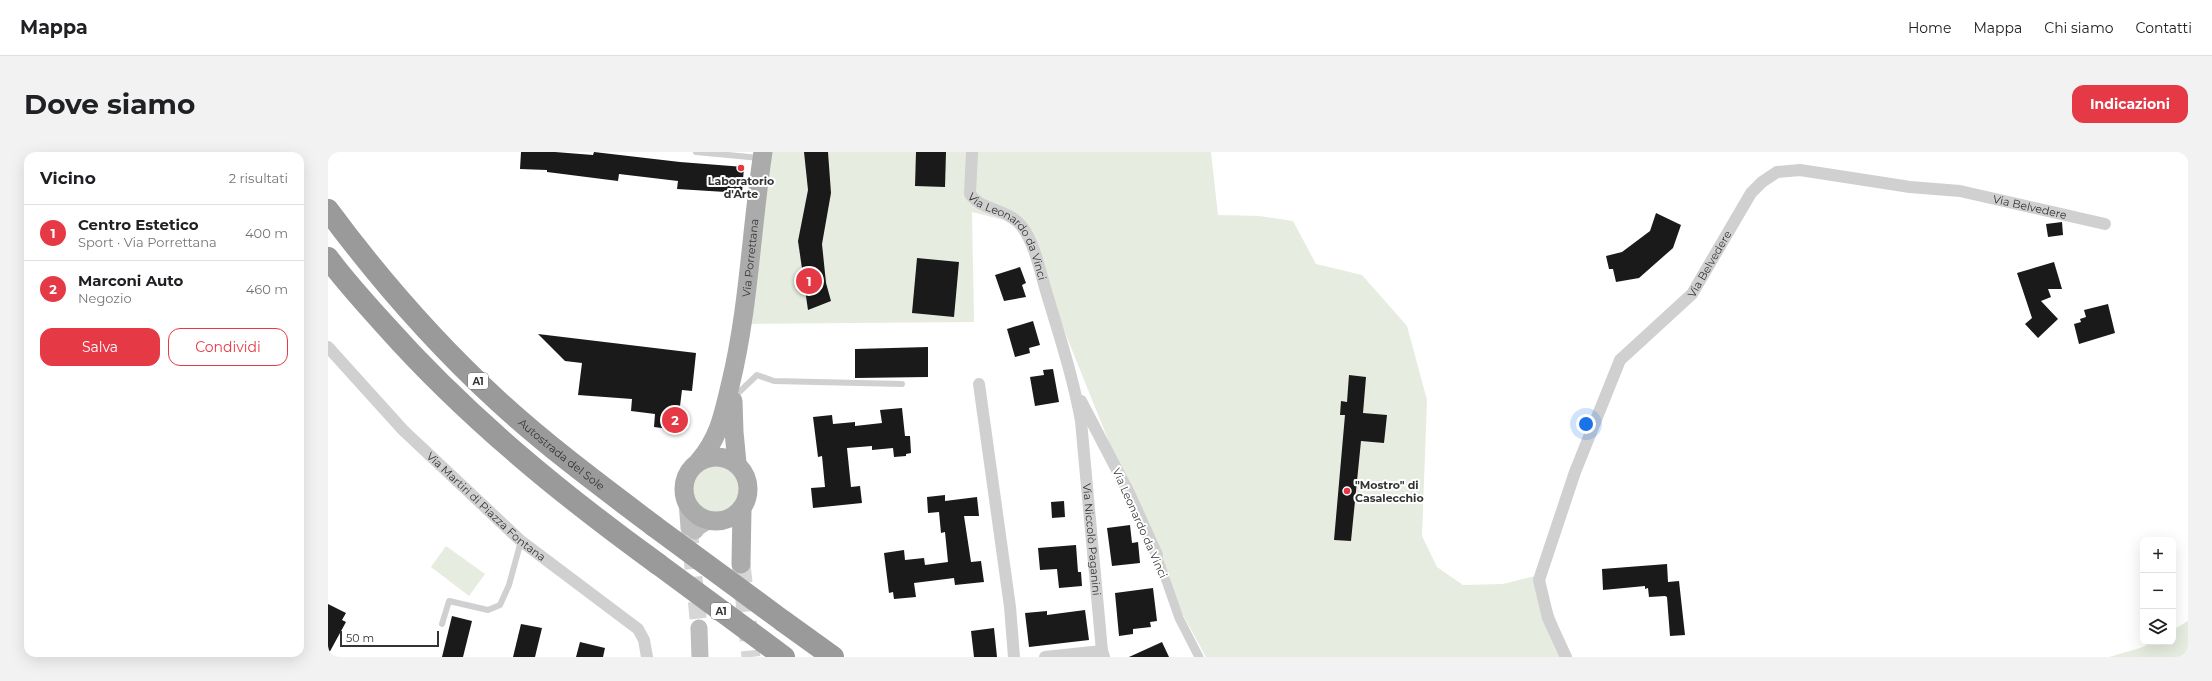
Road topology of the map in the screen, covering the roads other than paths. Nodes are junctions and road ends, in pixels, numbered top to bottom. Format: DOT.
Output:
graph roads {
  1 [pos="696,152"];
  2 [pos="972,152"];
  3 [pos="762,155"];
  4 [pos="328,210"];
  5 [pos="2105,224"];
  6 [pos="328,258"];
  7 [pos="328,347"];
  8 [pos="736,363"];
  9 [pos="902,384"];
  10 [pos="979,384"];
  11 [pos="1076,391"];
  12 [pos="733,398"];
  13 [pos="1081,421"];
  14 [pos="699,461"];
  15 [pos="737,464"];
  16 [pos="742,509"];
  17 [pos="702,525"];
  18 [pos="521,541"];
  19 [pos="1157,555"];
  20 [pos="442,624"];
  21 [pos="699,628"];
  22 [pos="1103,654"];
  23 [pos="647,657"];
  24 [pos="700,657"];
  25 [pos="784,657"];
  26 [pos="833,657"];
  27 [pos="1014,657"];
  28 [pos="1045,657"];
  29 [pos="1199,657"];
  30 [pos="1566,657"];
  1 -- 3 [label="lane"];
  2 -- 11 [label="street, Via Leonardo da Vinci"];
  3 -- 8 [label="main road, Via Porrettana"];
  4 -- 26 [label="highway, Autostrada del Sole / A1, bridge"];
  5 -- 30 [label="street, Via Belvedere"];
  6 -- 25 [label="highway, A1, bridge"];
  7 -- 18 [label="street, Via Martiri di Piazza Fontana"];
  8 -- 12 [label="main road, Via Porrettana"];
  8 -- 14 [label="main road, Via Porrettana"];
  9 -- 12 [label="lane"];
  10 -- 27 [label="street"];
  11 -- 13 [label="street, Via Leonardo da Vinci"];
  11 -- 19 [label="street, Via Leonardo da Vinci"];
  12 -- 15 [label="main road, Via Porrettana"];
  13 -- 22 [label="street, Via Niccolò Paganini"];
  14 -- 15 [label="main road"];
  14 -- 17 [label="main road"];
  15 -- 16 [label="main road"];
  16 -- 17 [label="main road"];
  16 -- 17 [label="main road"];
  18 -- 20 [label="lane"];
  18 -- 23 [label="street, Via Martiri di Piazza Fontana"];
  19 -- 29 [label="street, Via Leonardo da Vinci"];
  21 -- 24 [label="main road"];
  22 -- 28 [label="street"];
}
